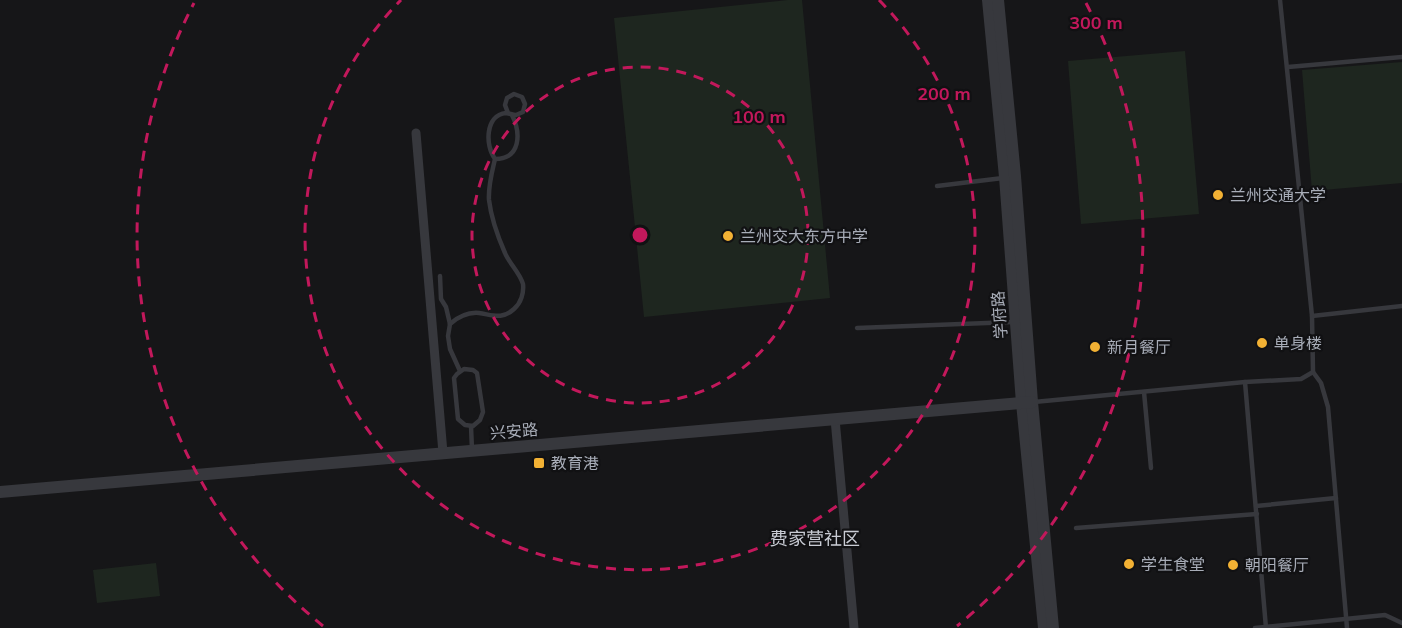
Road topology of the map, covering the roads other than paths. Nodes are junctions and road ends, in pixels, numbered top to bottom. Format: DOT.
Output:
graph roads {
  1 [pos="988,0"];
  2 [pos="998,0"];
  3 [pos="1281,0"];
  4 [pos="1402,57"];
  5 [pos="1288,67"];
  6 [pos="510,114"];
  7 [pos="416,133"];
  8 [pos="495,159"];
  9 [pos="1010,177"];
  10 [pos="937,186"];
  11 [pos="441,276"];
  12 [pos="1402,306"];
  13 [pos="1312,316"];
  14 [pos="1016,322"];
  15 [pos="450,324"];
  16 [pos="857,328"];
  17 [pos="460,371"];
  18 [pos="1313,372"];
  19 [pos="1245,382"];
  20 [pos="1144,392"];
  21 [pos="1027,403"];
  22 [pos="835,419"];
  23 [pos="471,426"];
  24 [pos="472,451"];
  25 [pos="443,453"];
  26 [pos="1151,468"];
  27 [pos="0,492"];
  28 [pos="1336,498"];
  29 [pos="1256,507"];
  30 [pos="1257,514"];
  31 [pos="1076,528"];
  32 [pos="1346,620"];
  33 [pos="1402,623"];
  34 [pos="854,628"];
  35 [pos="1044,628"];
  36 [pos="1053,628"];
  37 [pos="1255,628"];
  38 [pos="1266,628"];
  39 [pos="1347,628"];
  1 -- 9 [label="street, 学府路"];
  2 -- 9 [label="street, 学府路"];
  3 -- 5 [label="lane"];
  4 -- 5 [label="lane"];
  5 -- 13 [label="lane"];
  6 -- 6 [label="lane"];
  6 -- 8 [label="lane"];
  6 -- 8 [label="lane"];
  7 -- 25 [label="street"];
  8 -- 15 [label="lane"];
  9 -- 10 [label="lane"];
  9 -- 14 [label="street, 学府路"];
  9 -- 21 [label="street, 学府路"];
  11 -- 15 [label="lane"];
  12 -- 13 [label="lane"];
  13 -- 18 [label="lane"];
  14 -- 16 [label="lane"];
  14 -- 21 [label="street, 学府路"];
  15 -- 17 [label="lane"];
  17 -- 23 [label="lane"];
  17 -- 23 [label="lane"];
  18 -- 19 [label="lane"];
  18 -- 28 [label="lane"];
  19 -- 20 [label="lane"];
  19 -- 29 [label="lane"];
  20 -- 21 [label="lane"];
  20 -- 26 [label="lane"];
  21 -- 22 [label="street, 兴安路"];
  21 -- 35 [label="street, 学府路"];
  21 -- 36 [label="street, 学府路"];
  22 -- 24 [label="street, 兴安路"];
  22 -- 34 [label="street"];
  23 -- 24 [label="lane"];
  24 -- 25 [label="street, 兴安路"];
  25 -- 27 [label="street, 兴安路"];
  28 -- 29 [label="lane"];
  28 -- 32 [label="lane"];
  29 -- 30 [label="lane"];
  30 -- 31 [label="lane"];
  30 -- 38 [label="lane"];
  32 -- 33 [label="lane"];
  32 -- 38 [label="lane"];
  32 -- 39 [label="lane"];
  37 -- 38 [label="lane"];
}
